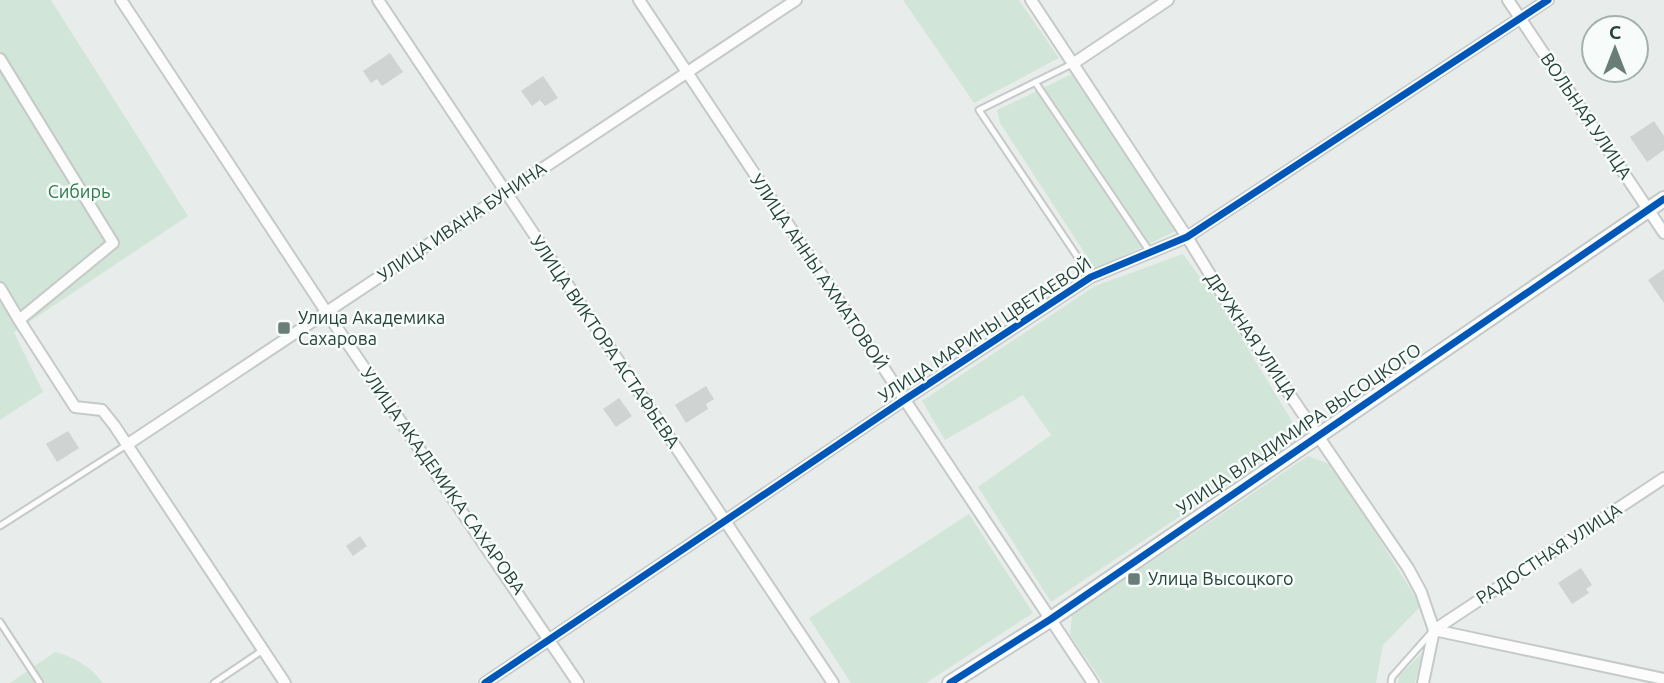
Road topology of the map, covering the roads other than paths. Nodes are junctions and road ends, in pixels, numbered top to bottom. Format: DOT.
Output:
graph roads {
  1 [pos="121,0"];
  2 [pos="378,0"];
  3 [pos="639,0"];
  4 [pos="796,0"];
  5 [pos="1031,0"];
  6 [pos="1168,0"];
  7 [pos="1508,0"];
  8 [pos="1548,0"];
  9 [pos="1520,19"];
  10 [pos="0,59"];
  11 [pos="1074,63"];
  12 [pos="686,73"];
  13 [pos="1035,82"];
  14 [pos="506,193"];
  15 [pos="1664,199"];
  16 [pos="1649,209"];
  17 [pos="1664,233"];
  18 [pos="1187,237"];
  19 [pos="1150,252"];
  20 [pos="1091,277"];
  21 [pos="0,288"];
  22 [pos="327,313"];
  23 [pos="19,320"];
  24 [pos="904,400"];
  25 [pos="1319,437"];
  26 [pos="128,444"];
  27 [pos="1664,478"];
  28 [pos="724,523"];
  29 [pos="0,526"];
  30 [pos="1051,619"];
  31 [pos="0,622"];
  32 [pos="1434,630"];
  33 [pos="551,639"];
  34 [pos="263,650"];
  35 [pos="1664,680"];
  36 [pos="40,683"];
  37 [pos="214,683"];
  38 [pos="285,683"];
  39 [pos="485,683"];
  40 [pos="578,683"];
  41 [pos="833,683"];
  42 [pos="950,683"];
  43 [pos="1093,683"];
  44 [pos="1391,683"];
  45 [pos="1423,683"];
  1 -- 22 [label="street, УЛИЦА АКАДЕМИКА САХАРОВА"];
  2 -- 14 [label="street, УЛИЦА ВИКТОРА АСТАФЬЕВА"];
  3 -- 12 [label="street, УЛИЦА АННЫ АХМАТОВОЙ"];
  4 -- 12 [label="street, УЛИЦА ИВАНА БУНИНА"];
  5 -- 11 [label="street, ДРУЖНАЯ УЛИЦА"];
  6 -- 11 [label="street"];
  7 -- 9 [label="street, ВОЛЬНАЯ УЛИЦА"];
  8 -- 9 [label="street, УЛИЦА МАРИНЫ ЦВЕТАЕВОЙ"];
  9 -- 16 [label="street, ВОЛЬНАЯ УЛИЦА"];
  9 -- 18 [label="street, УЛИЦА МАРИНЫ ЦВЕТАЕВОЙ"];
  10 -- 23 [label="street"];
  11 -- 13 [label="lane"];
  11 -- 18 [label="street, ДРУЖНАЯ УЛИЦА"];
  12 -- 14 [label="street, УЛИЦА ИВАНА БУНИНА"];
  12 -- 24 [label="street, УЛИЦА АННЫ АХМАТОВОЙ"];
  13 -- 19 [label="lane"];
  13 -- 20 [label="lane"];
  14 -- 22 [label="street, УЛИЦА ИВАНА БУНИНА"];
  14 -- 28 [label="street, УЛИЦА ВИКТОРА АСТАФЬЕВА"];
  15 -- 16 [label="street, УЛИЦА ВЛАДИМИРА ВЫСОЦКОГО"];
  16 -- 17 [label="street, ВОЛЬНАЯ УЛИЦА"];
  16 -- 25 [label="street, УЛИЦА ВЛАДИМИРА ВЫСОЦКОГО"];
  18 -- 19 [label="street, УЛИЦА МАРИНЫ ЦВЕТАЕВОЙ"];
  18 -- 25 [label="street, ДРУЖНАЯ УЛИЦА"];
  19 -- 20 [label="street, УЛИЦА МАРИНЫ ЦВЕТАЕВОЙ"];
  20 -- 24 [label="street, УЛИЦА МАРИНЫ ЦВЕТАЕВОЙ"];
  21 -- 23 [label="street"];
  22 -- 26 [label="street, УЛИЦА ИВАНА БУНИНА"];
  22 -- 33 [label="street, УЛИЦА АКАДЕМИКА САХАРОВА"];
  23 -- 26 [label="street"];
  24 -- 28 [label="street, УЛИЦА МАРИНЫ ЦВЕТАЕВОЙ"];
  24 -- 30 [label="street, УЛИЦА АННЫ АХМАТОВОЙ"];
  25 -- 30 [label="street, УЛИЦА ВЛАДИМИРА ВЫСОЦКОГО"];
  25 -- 32 [label="street, ДРУЖНАЯ УЛИЦА"];
  26 -- 29 [label="lane"];
  26 -- 34 [label="street"];
  27 -- 32 [label="street, РАДОСТНАЯ УЛИЦА"];
  28 -- 33 [label="street, УЛИЦА МАРИНЫ ЦВЕТАЕВОЙ"];
  28 -- 41 [label="street, УЛИЦА ВИКТОРА АСТАФЬЕВА"];
  30 -- 42 [label="street, УЛИЦА ВЛАДИМИРА ВЫСОЦКОГО"];
  30 -- 43 [label="street, УЛИЦА АННЫ АХМАТОВОЙ"];
  31 -- 36 [label="lane"];
  32 -- 35 [label="street"];
  32 -- 44 [label="lane"];
  32 -- 45 [label="street"];
  33 -- 39 [label="street, УЛИЦА МАРИНЫ ЦВЕТАЕВОЙ"];
  33 -- 40 [label="street, УЛИЦА АКАДЕМИКА САХАРОВА"];
  34 -- 37 [label="lane"];
  34 -- 38 [label="street"];
}
